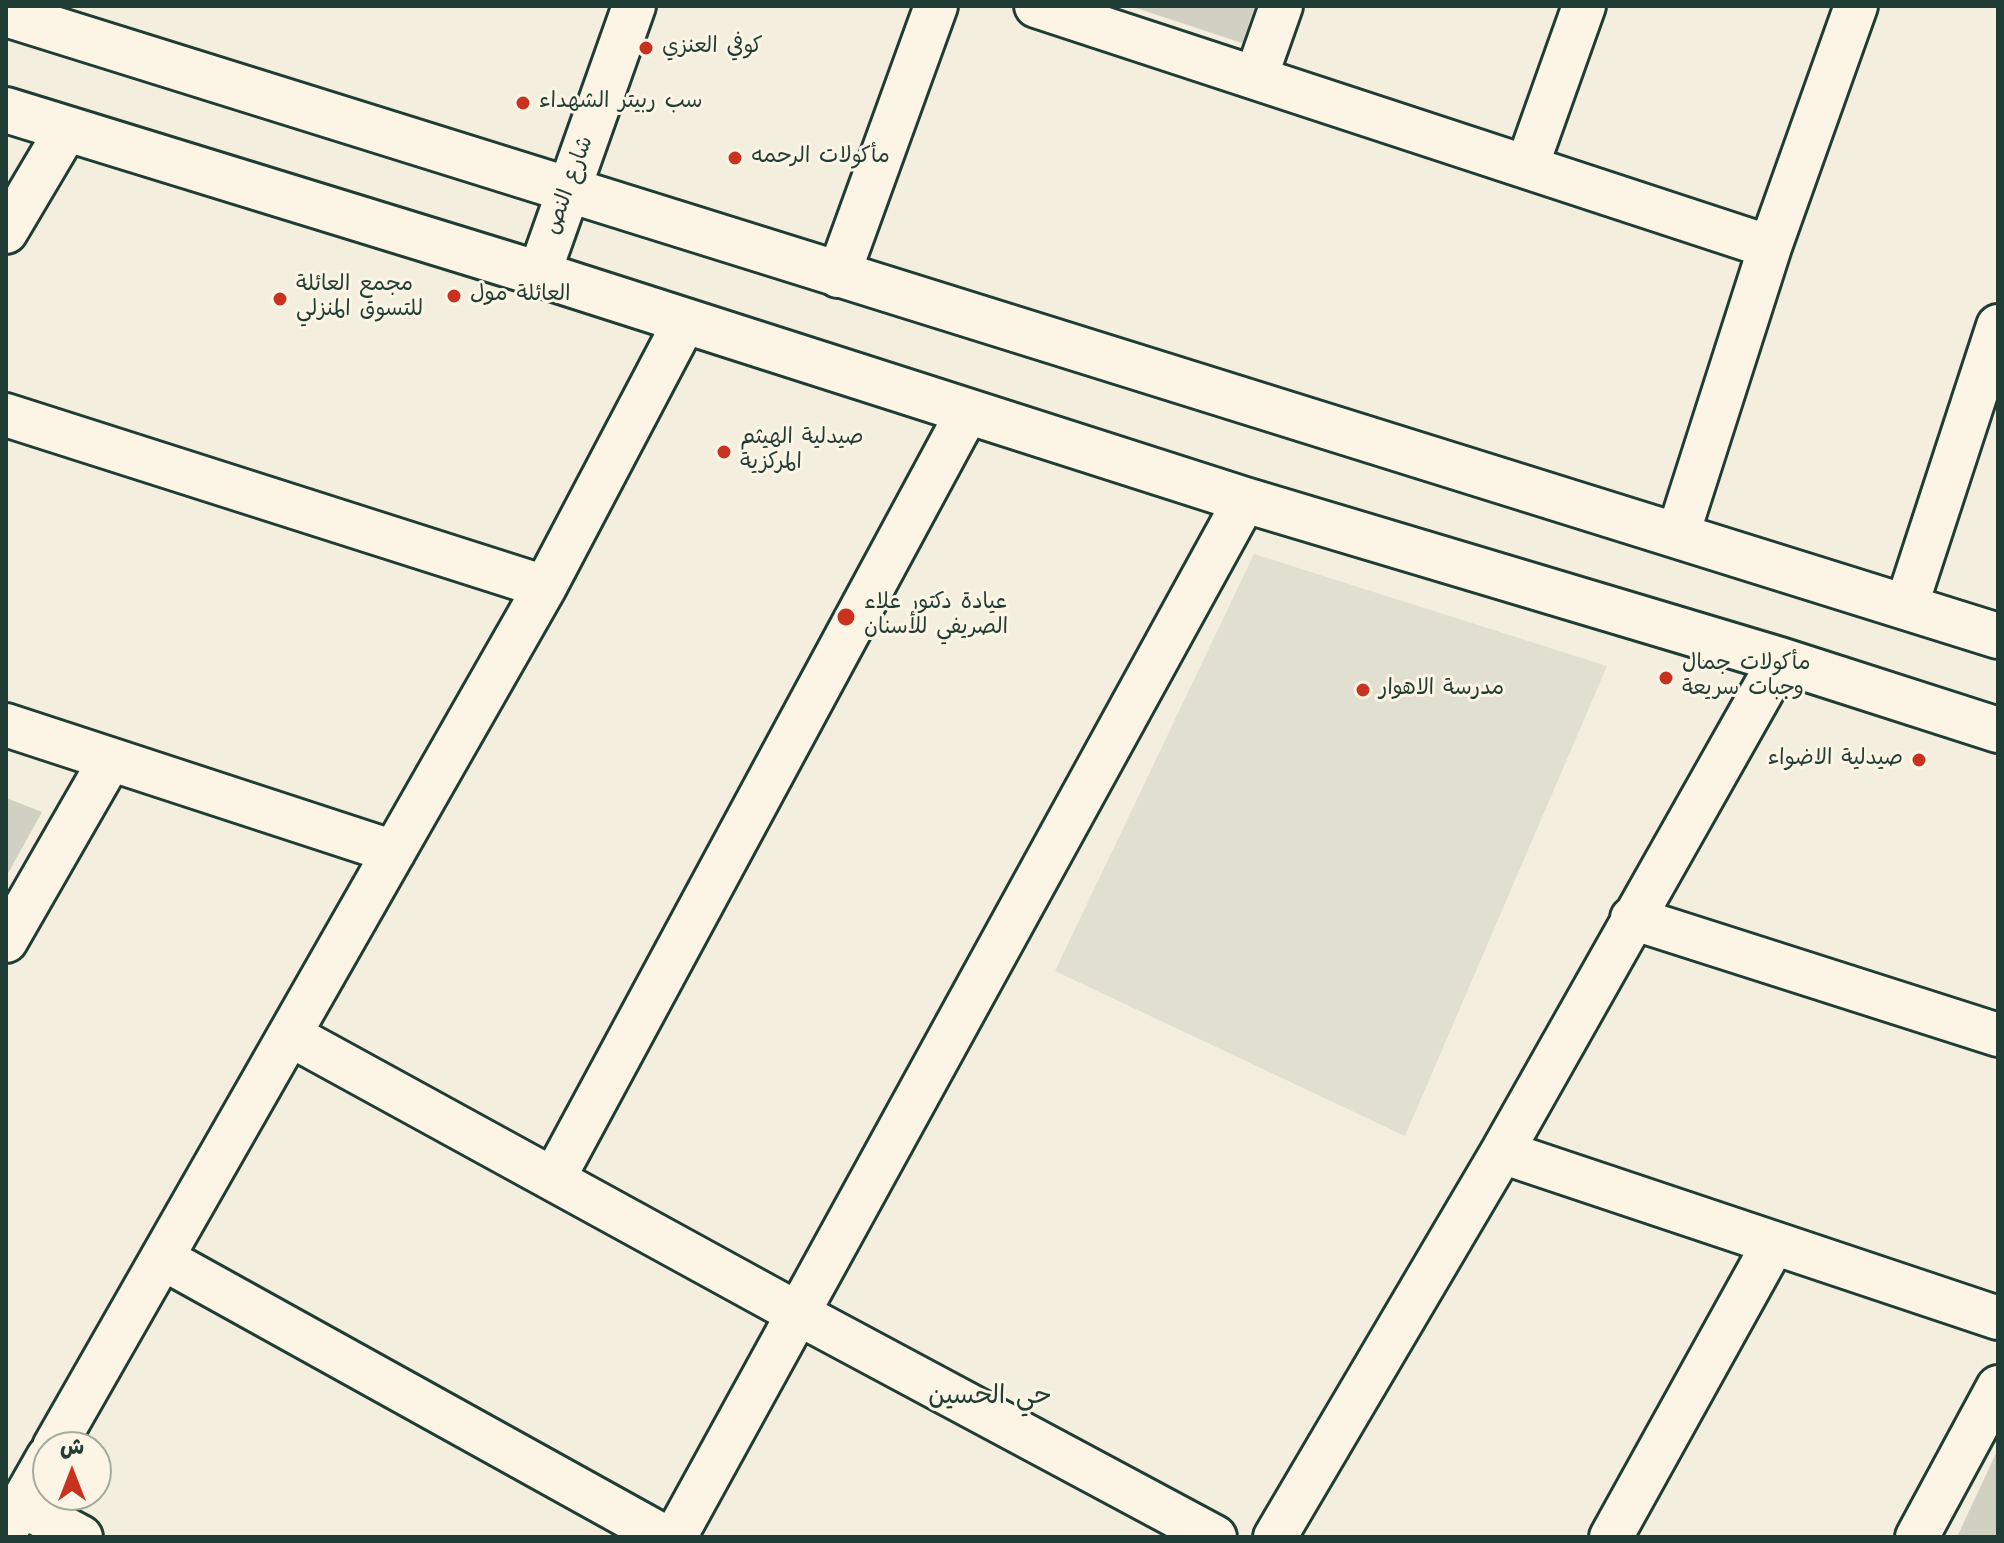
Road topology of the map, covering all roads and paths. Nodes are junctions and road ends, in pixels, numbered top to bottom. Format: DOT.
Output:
graph roads {
  1 [pos="634,6"];
  2 [pos="936,6"];
  3 [pos="1036,6"];
  4 [pos="1281,6"];
  5 [pos="1584,6"];
  6 [pos="1856,6"];
  7 [pos="6,14"];
  8 [pos="1256,77"];
  9 [pos="6,110"];
  10 [pos="67,129"];
  11 [pos="1527,166"];
  12 [pos="569,190"];
  13 [pos="6,232"];
  14 [pos="1770,247"];
  15 [pos="539,274"];
  16 [pos="838,276"];
  17 [pos="684,323"];
  18 [pos="1998,326"];
  19 [pos="967,413"];
  20 [pos="6,415"];
  21 [pos="1245,500"];
  22 [pos="1678,534"];
  23 [pos="545,587"];
  24 [pos="1906,607"];
  25 [pos="1998,636"];
  26 [pos="1780,660"];
  27 [pos="6,725"];
  28 [pos="1998,730"];
  29 [pos="110,760"];
  30 [pos="394,852"];
  31 [pos="1632,918"];
  32 [pos="6,941"];
  33 [pos="290,1035"];
  34 [pos="1998,1035"];
  35 [pos="1502,1152"];
  36 [pos="554,1178"];
  37 [pos="1774,1243"];
  38 [pos="162,1258"];
  39 [pos="797,1313"];
  40 [pos="1998,1318"];
  41 [pos="1998,1387"];
  42 [pos="63,1431"];
  43 [pos="32,1485"];
  44 [pos="13,1518"];
  45 [pos="81,1537"];
  46 [pos="665,1537"];
  47 [pos="675,1537"];
  48 [pos="1215,1537"];
  49 [pos="1275,1537"];
  50 [pos="1611,1537"];
  51 [pos="1917,1537"];
  1 -- 12 [label="street, شارع النص"];
  2 -- 16 [label="street"];
  3 -- 8 [label="street"];
  4 -- 8 [label="street"];
  5 -- 11 [label="street"];
  6 -- 14 [label="street"];
  7 -- 12 [label="main road"];
  8 -- 11 [label="street"];
  9 -- 10 [label="main road"];
  10 -- 13 [label="street"];
  10 -- 15 [label="main road"];
  11 -- 14 [label="street"];
  12 -- 15 [label="street, شارع النص"];
  12 -- 16 [label="main road"];
  14 -- 22 [label="street"];
  15 -- 17 [label="main road"];
  16 -- 22 [label="main road"];
  17 -- 19 [label="main road"];
  17 -- 23 [label="street"];
  18 -- 24 [label="street"];
  19 -- 21 [label="main road"];
  19 -- 36 [label="street"];
  20 -- 23 [label="street"];
  21 -- 26 [label="main road"];
  21 -- 39 [label="street"];
  22 -- 24 [label="main road"];
  23 -- 30 [label="street"];
  24 -- 25 [label="main road"];
  26 -- 28 [label="main road"];
  26 -- 31 [label="street"];
  27 -- 29 [label="street"];
  29 -- 30 [label="street"];
  29 -- 32 [label="street"];
  30 -- 33 [label="street"];
  31 -- 34 [label="street"];
  31 -- 35 [label="street"];
  33 -- 36 [label="street"];
  33 -- 38 [label="street"];
  35 -- 37 [label="street"];
  35 -- 49 [label="street"];
  36 -- 39 [label="street"];
  37 -- 40 [label="street"];
  37 -- 50 [label="street"];
  38 -- 42 [label="street"];
  38 -- 46 [label="street"];
  39 -- 47 [label="street"];
  39 -- 48 [label="street"];
  41 -- 51 [label="street"];
  43 -- 44 [label="street"];
  44 -- 45 [label="street"];
}
